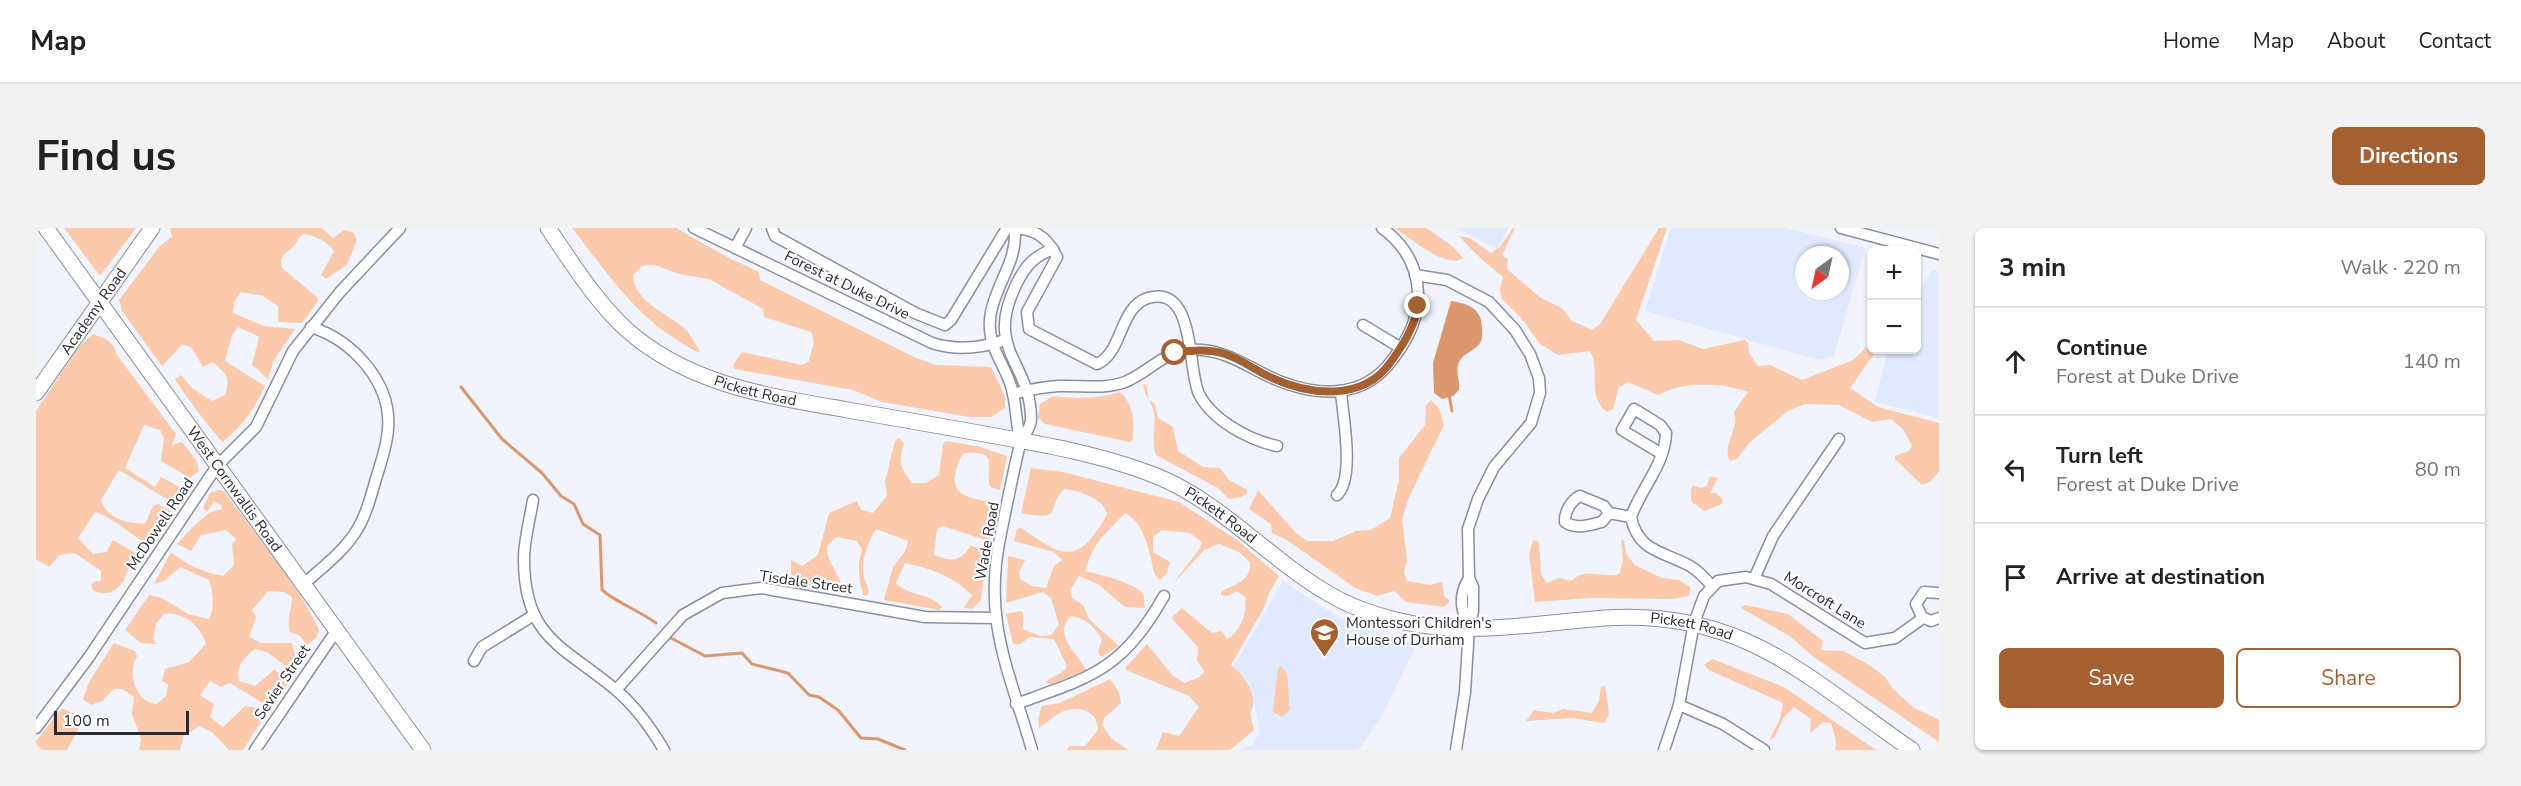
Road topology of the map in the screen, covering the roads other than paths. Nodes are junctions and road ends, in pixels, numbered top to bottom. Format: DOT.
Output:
graph roads {
  1 [pos="46,228"];
  2 [pos="152,228"];
  3 [pos="400,228"];
  4 [pos="548,228"];
  5 [pos="694,228"];
  6 [pos="746,228"];
  7 [pos="772,228"];
  8 [pos="1015,228"];
  9 [pos="1382,228"];
  10 [pos="1841,228"];
  11 [pos="735,248"];
  12 [pos="1053,249"];
  13 [pos="1939,254"];
  14 [pos="1415,275"];
  15 [pos="98,300"];
  16 [pos="1363,324"];
  17 [pos="311,327"];
  18 [pos="1005,340"];
  19 [pos="992,345"];
  20 [pos="1401,348"];
  21 [pos="1190,350"];
  22 [pos="1026,391"];
  23 [pos="1341,392"];
  24 [pos="36,393"];
  25 [pos="1013,394"];
  26 [pos="1839,439"];
  27 [pos="1021,441"];
  28 [pos="1277,446"];
  29 [pos="1662,454"];
  30 [pos="218,466"];
  31 [pos="1337,495"];
  32 [pos="533,500"];
  33 [pos="1609,513"];
  34 [pos="1631,517"];
  35 [pos="1468,578"];
  36 [pos="1754,579"];
  37 [pos="303,585"];
  38 [pos="1712,585"];
  39 [pos="1939,593"];
  40 [pos="1164,596"];
  41 [pos="1460,597"];
  42 [pos="1473,597"];
  43 [pos="534,615"];
  44 [pos="994,618"];
  45 [pos="1923,618"];
  46 [pos="1938,621"];
  47 [pos="1694,623"];
  48 [pos="1468,628"];
  49 [pos="336,631"];
  50 [pos="474,661"];
  51 [pos="616,690"];
  52 [pos="1016,704"];
  53 [pos="1679,705"];
  54 [pos="36,728"];
  55 [pos="255,750"];
  56 [pos="423,750"];
  57 [pos="664,750"];
  58 [pos="1032,750"];
  59 [pos="1456,750"];
  60 [pos="1664,750"];
  61 [pos="1764,750"];
  62 [pos="1912,750"];
  1 -- 15 [label="street, West Cornwallis Road"];
  2 -- 15 [label="street, Academy Road"];
  3 -- 17 [label="street, McDowell Road"];
  4 -- 27 [label="street, Pickett Road"];
  5 -- 11 [label="street, Forest at Duke Drive"];
  6 -- 11 [label="street"];
  7 -- 8 [label="street"];
  8 -- 12 [label="street"];
  8 -- 19 [label="street"];
  9 -- 14 [label="street"];
  10 -- 13 [label="street"];
  11 -- 19 [label="street, Forest at Duke Drive"];
  12 -- 18 [label="street"];
  12 -- 21 [label="street"];
  14 -- 20 [label="street"];
  14 -- 35 [label="street"];
  15 -- 24 [label="street, Academy Road"];
  15 -- 30 [label="street, West Cornwallis Road"];
  16 -- 20 [label="street"];
  17 -- 30 [label="street, McDowell Road"];
  17 -- 37 [label="street"];
  18 -- 19 [label="street, Forest at Duke Drive"];
  18 -- 22 [label="street"];
  19 -- 25 [label="street"];
  20 -- 23 [label="street"];
  21 -- 22 [label="street"];
  21 -- 23 [label="street"];
  21 -- 28 [label="street"];
  22 -- 25 [label="street"];
  22 -- 27 [label="street"];
  23 -- 31 [label="street"];
  25 -- 27 [label="street"];
  26 -- 36 [label="street"];
  27 -- 44 [label="street, Wade Road"];
  27 -- 48 [label="street, Pickett Road"];
  29 -- 29 [label="street"];
  29 -- 34 [label="street"];
  30 -- 37 [label="street, West Cornwallis Road"];
  30 -- 54 [label="street, McDowell Road"];
  32 -- 43 [label="street"];
  33 -- 34 [label="street"];
  34 -- 38 [label="street"];
  35 -- 41 [label="street"];
  35 -- 42 [label="street"];
  36 -- 38 [label="street, Morcroft Lane"];
  36 -- 45 [label="street, Morcroft Lane"];
  37 -- 49 [label="street, West Cornwallis Road"];
  38 -- 47 [label="street"];
  39 -- 45 [label="street"];
  40 -- 52 [label="street"];
  41 -- 42 [label="street"];
  41 -- 48 [label="street"];
  42 -- 48 [label="street"];
  43 -- 50 [label="street"];
  43 -- 51 [label="street"];
  44 -- 51 [label="street, Tisdale Street"];
  44 -- 52 [label="street, Wade Road"];
  45 -- 46 [label="street"];
  47 -- 48 [label="street, Pickett Road"];
  47 -- 53 [label="street"];
  47 -- 62 [label="street, Pickett Road"];
  48 -- 59 [label="street"];
  49 -- 55 [label="street, Sevier Street"];
  49 -- 56 [label="street, West Cornwallis Road"];
  51 -- 57 [label="street"];
  52 -- 58 [label="street, Wade Road"];
  53 -- 60 [label="street"];
  53 -- 61 [label="street"];
}
